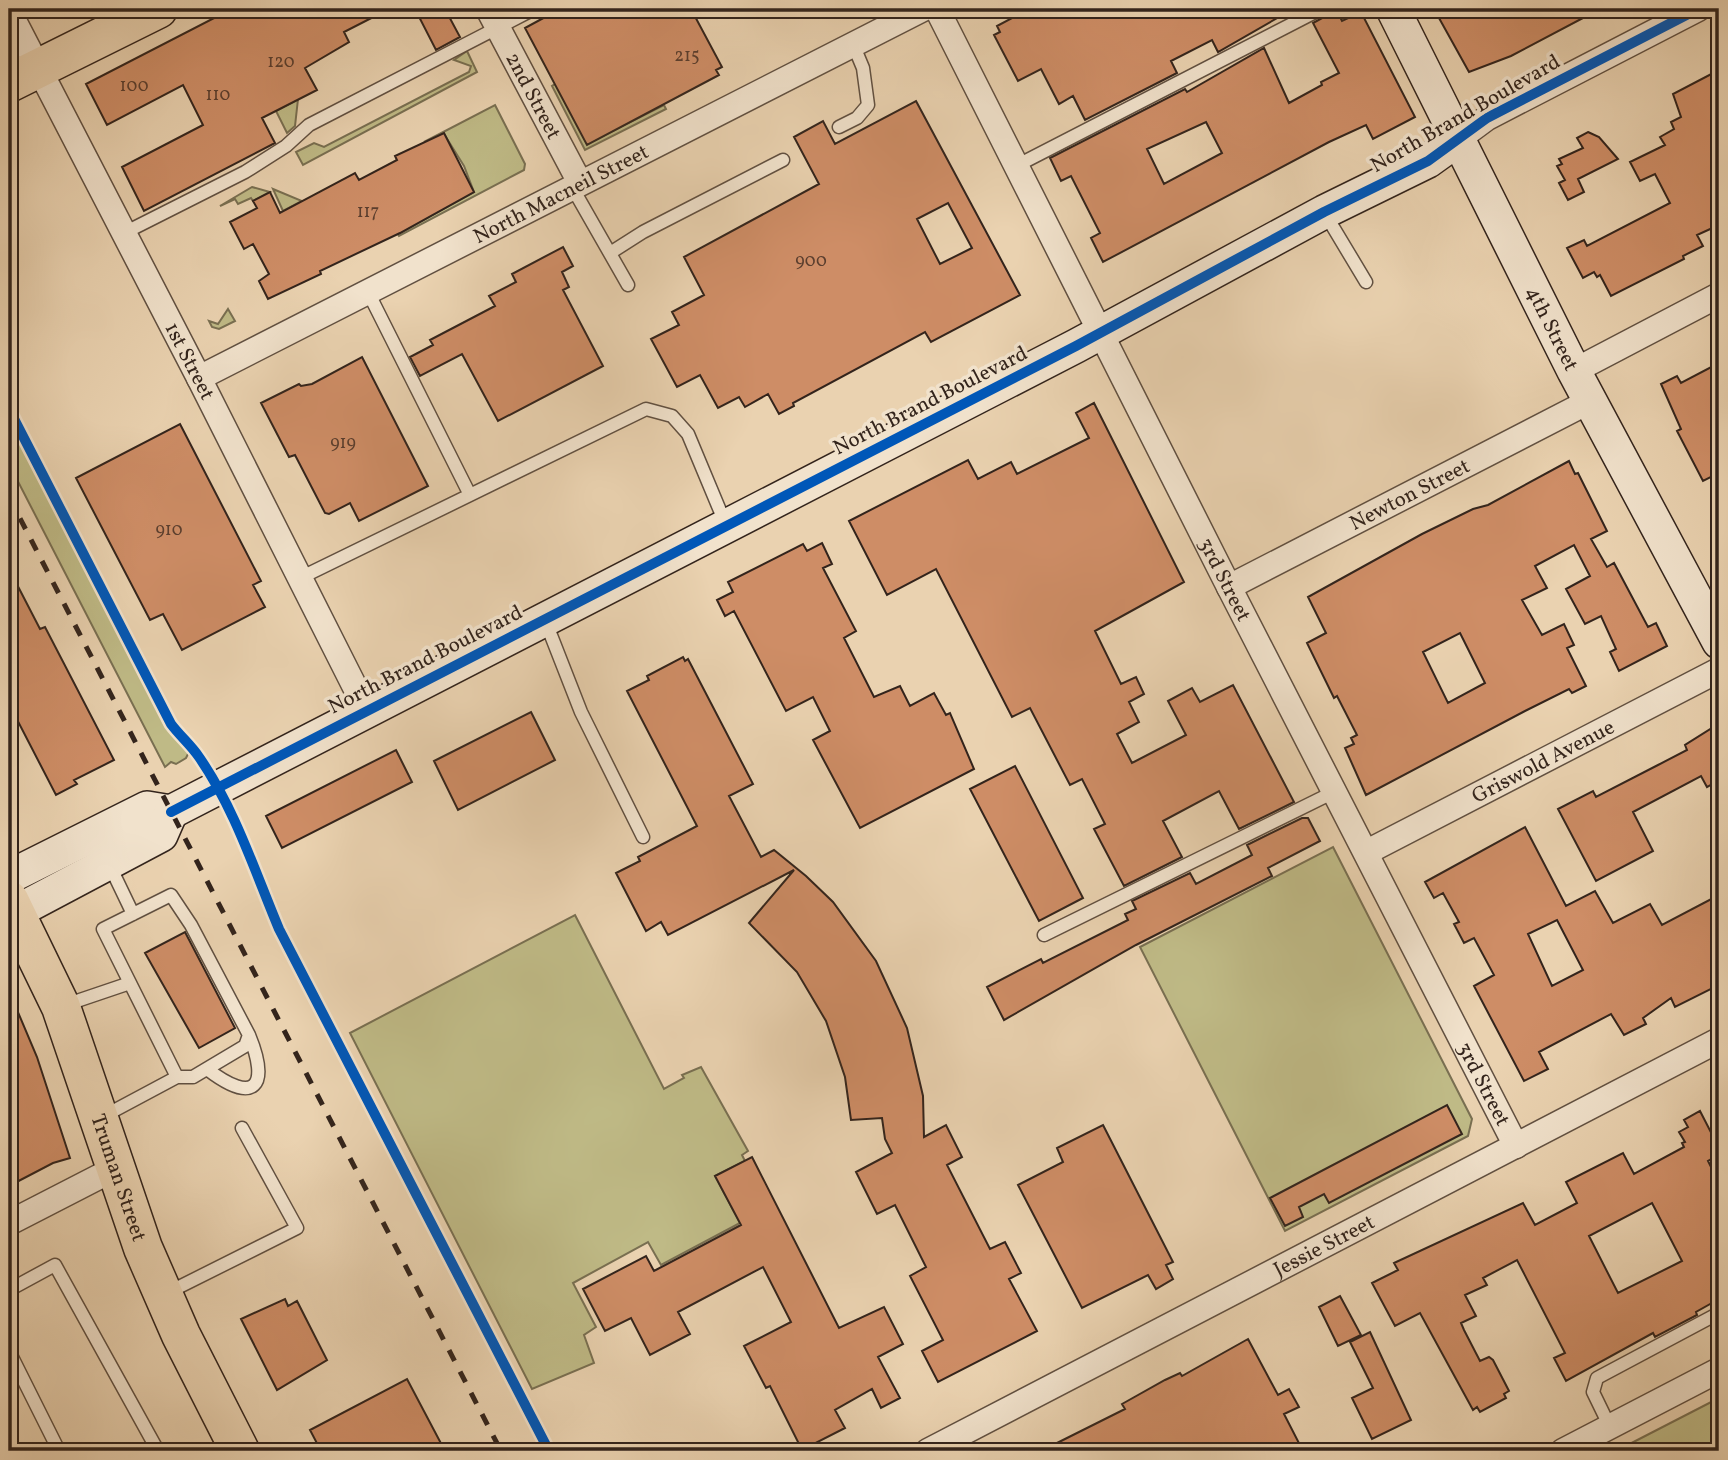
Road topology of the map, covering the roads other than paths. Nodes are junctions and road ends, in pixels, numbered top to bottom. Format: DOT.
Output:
graph roads {
  1 [pos="158,9"];
  2 [pos="534,9"];
  3 [pos="923,9"];
  4 [pos="937,9"];
  5 [pos="1321,9"];
  6 [pos="1393,9"];
  7 [pos="1698,9"];
  8 [pos="9,11"];
  9 [pos="493,18"];
  10 [pos="853,44"];
  11 [pos="23,76"];
  12 [pos="839,127"];
  13 [pos="1460,138"];
  14 [pos="783,160"];
  15 [pos="1018,165"];
  16 [pos="576,185"];
  17 [pos="1324,212"];
  18 [pos="124,233"];
  19 [pos="610,253"];
  20 [pos="1366,282"];
  21 [pos="628,285"];
  22 [pos="368,292"];
  23 [pos="1719,295"];
  24 [pos="1100,333"];
  25 [pos="1574,371"];
  26 [pos="199,377"];
  27 [pos="1590,401"];
  28 [pos="470,495"];
  29 [pos="727,526"];
  30 [pos="300,578"];
  31 [pos="1229,587"];
  32 [pos="545,619"];
  33 [pos="1719,642"];
  34 [pos="1719,670"];
  35 [pos="367,711"];
  36 [pos="1336,791"];
  37 [pos="171,812"];
  38 [pos="643,837"];
  39 [pos="1367,852"];
  40 [pos="108,863"];
  41 [pos="10,902"];
  42 [pos="133,914"];
  43 [pos="1044,935"];
  44 [pos="130,983"];
  45 [pos="61,1007"];
  46 [pos="249,1035"];
  47 [pos="1719,1040"];
  48 [pos="207,1069"];
  49 [pos="177,1077"];
  50 [pos="100,1117"];
  51 [pos="242,1128"];
  52 [pos="1516,1146"];
  53 [pos="116,1168"];
  54 [pos="9,1223"];
  55 [pos="9,1290"];
  56 [pos="164,1294"];
  57 [pos="1719,1313"];
  58 [pos="9,1351"];
  59 [pos="1719,1370"];
  60 [pos="1610,1427"];
  61 [pos="59,1451"];
  62 [pos="158,1451"];
  63 [pos="240,1451"];
  64 [pos="928,1451"];
  65 [pos="1563,1451"];
  1 -- 11 [label="main road"];
  2 -- 9 [label="lane"];
  3 -- 10 [label="street, North Macneil Street"];
  4 -- 15 [label="street, 3rd Street"];
  5 -- 15 [label="lane"];
  6 -- 13 [label="street, 4th Street"];
  7 -- 13 [label="street, North Brand Boulevard"];
  8 -- 11 [label="street, 1st Street"];
  9 -- 16 [label="street, 2nd Street"];
  9 -- 18 [label="lane"];
  10 -- 12 [label="lane"];
  10 -- 16 [label="street, North Macneil Street"];
  11 -- 18 [label="street, 1st Street"];
  13 -- 17 [label="street, North Brand Boulevard"];
  13 -- 25 [label="street, 4th Street"];
  14 -- 19 [label="lane"];
  15 -- 24 [label="street, 3rd Street"];
  16 -- 19 [label="lane"];
  16 -- 22 [label="street, North Macneil Street"];
  17 -- 20 [label="lane"];
  17 -- 24 [label="street, North Brand Boulevard"];
  18 -- 26 [label="street, 1st Street"];
  19 -- 21 [label="lane"];
  22 -- 26 [label="street, North Macneil Street"];
  22 -- 28 [label="lane"];
  23 -- 25 [label="street"];
  24 -- 29 [label="street, North Brand Boulevard"];
  24 -- 31 [label="street, 3rd Street"];
  25 -- 27 [label="street, 4th Street"];
  26 -- 30 [label="street, 1st Street"];
  27 -- 31 [label="street, Newton Street"];
  27 -- 33 [label="street, 4th Street"];
  28 -- 29 [label="lane"];
  28 -- 30 [label="lane"];
  29 -- 32 [label="street, North Brand Boulevard"];
  30 -- 35 [label="street, 1st Street"];
  31 -- 36 [label="street, 3rd Street"];
  32 -- 35 [label="street, North Brand Boulevard"];
  32 -- 38 [label="lane"];
  34 -- 39 [label="street, Griswold Avenue"];
  35 -- 37 [label="street, North Brand Boulevard"];
  36 -- 39 [label="street, 3rd Street"];
  36 -- 43 [label="lane"];
  37 -- 40 [label="street"];
  37 -- 41 [label="street"];
  39 -- 52 [label="street, 3rd Street"];
  40 -- 41 [label="street"];
  40 -- 42 [label="lane"];
  41 -- 45 [label="main road, Truman Street"];
  42 -- 44 [label="lane"];
  42 -- 46 [label="lane"];
  44 -- 45 [label="lane"];
  44 -- 49 [label="lane"];
  45 -- 50 [label="main road, Truman Street"];
  46 -- 48 [label="lane"];
  46 -- 48 [label="lane"];
  47 -- 52 [label="street, Jessie Street"];
  48 -- 49 [label="lane"];
  49 -- 50 [label="lane"];
  50 -- 53 [label="main road, Truman Street"];
  51 -- 56 [label="lane"];
  52 -- 64 [label="street, Jessie Street"];
  53 -- 54 [label="street"];
  53 -- 56 [label="main road, Truman Street"];
  55 -- 62 [label="lane"];
  56 -- 63 [label="main road, Truman Street"];
  57 -- 60 [label="lane"];
  58 -- 61 [label="lane"];
  59 -- 60 [label="street"];
  60 -- 65 [label="street"];
}
